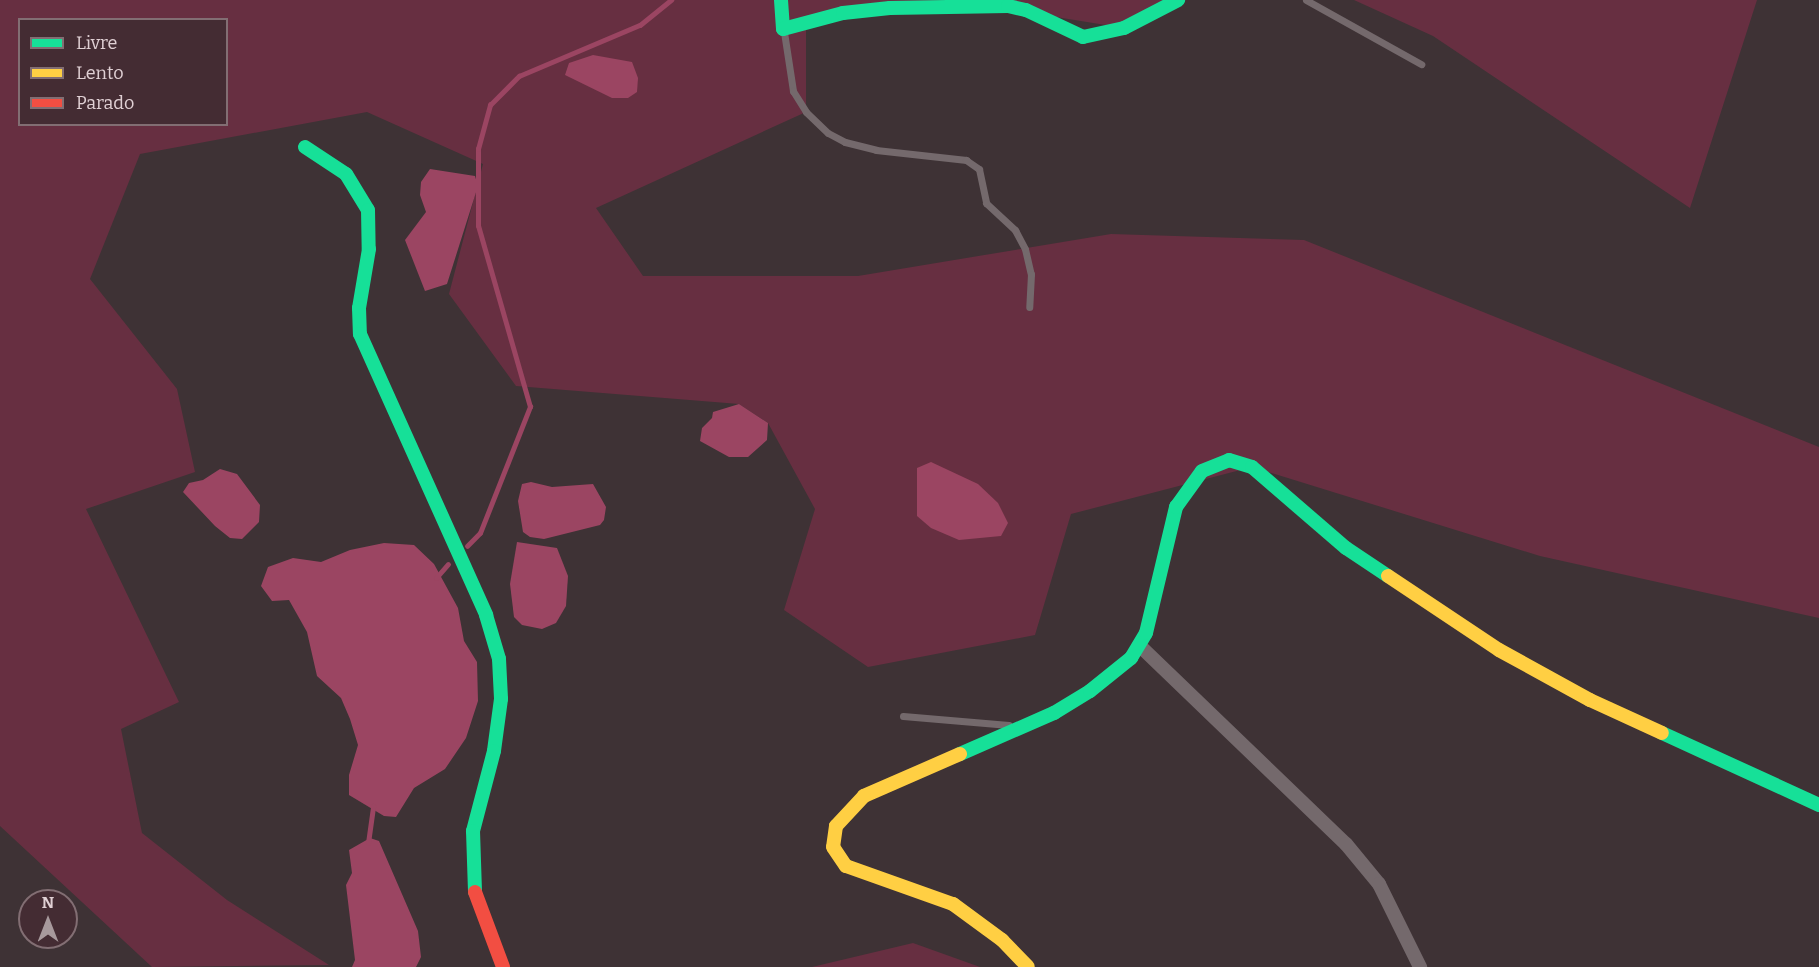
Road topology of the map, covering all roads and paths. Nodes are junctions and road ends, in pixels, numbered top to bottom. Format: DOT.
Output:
graph roads {
  1 [pos="781,0"];
  2 [pos="1178,0"];
  3 [pos="1306,0"];
  4 [pos="783,29"];
  5 [pos="1421,64"];
  6 [pos="305,147"];
  7 [pos="1029,307"];
  8 [pos="1140,646"];
  9 [pos="903,716"];
  10 [pos="1029,724"];
  11 [pos="1819,805"];
  12 [pos="503,967"];
  13 [pos="1028,967"];
  14 [pos="1420,967"];
  1 -- 4 [label="street"];
  2 -- 4 [label="street"];
  3 -- 5 [label="lane"];
  4 -- 7 [label="lane"];
  6 -- 12 [label="street"];
  8 -- 10 [label="street"];
  8 -- 11 [label="street"];
  8 -- 14 [label="street"];
  9 -- 10 [label="lane"];
  10 -- 13 [label="street"];
}
